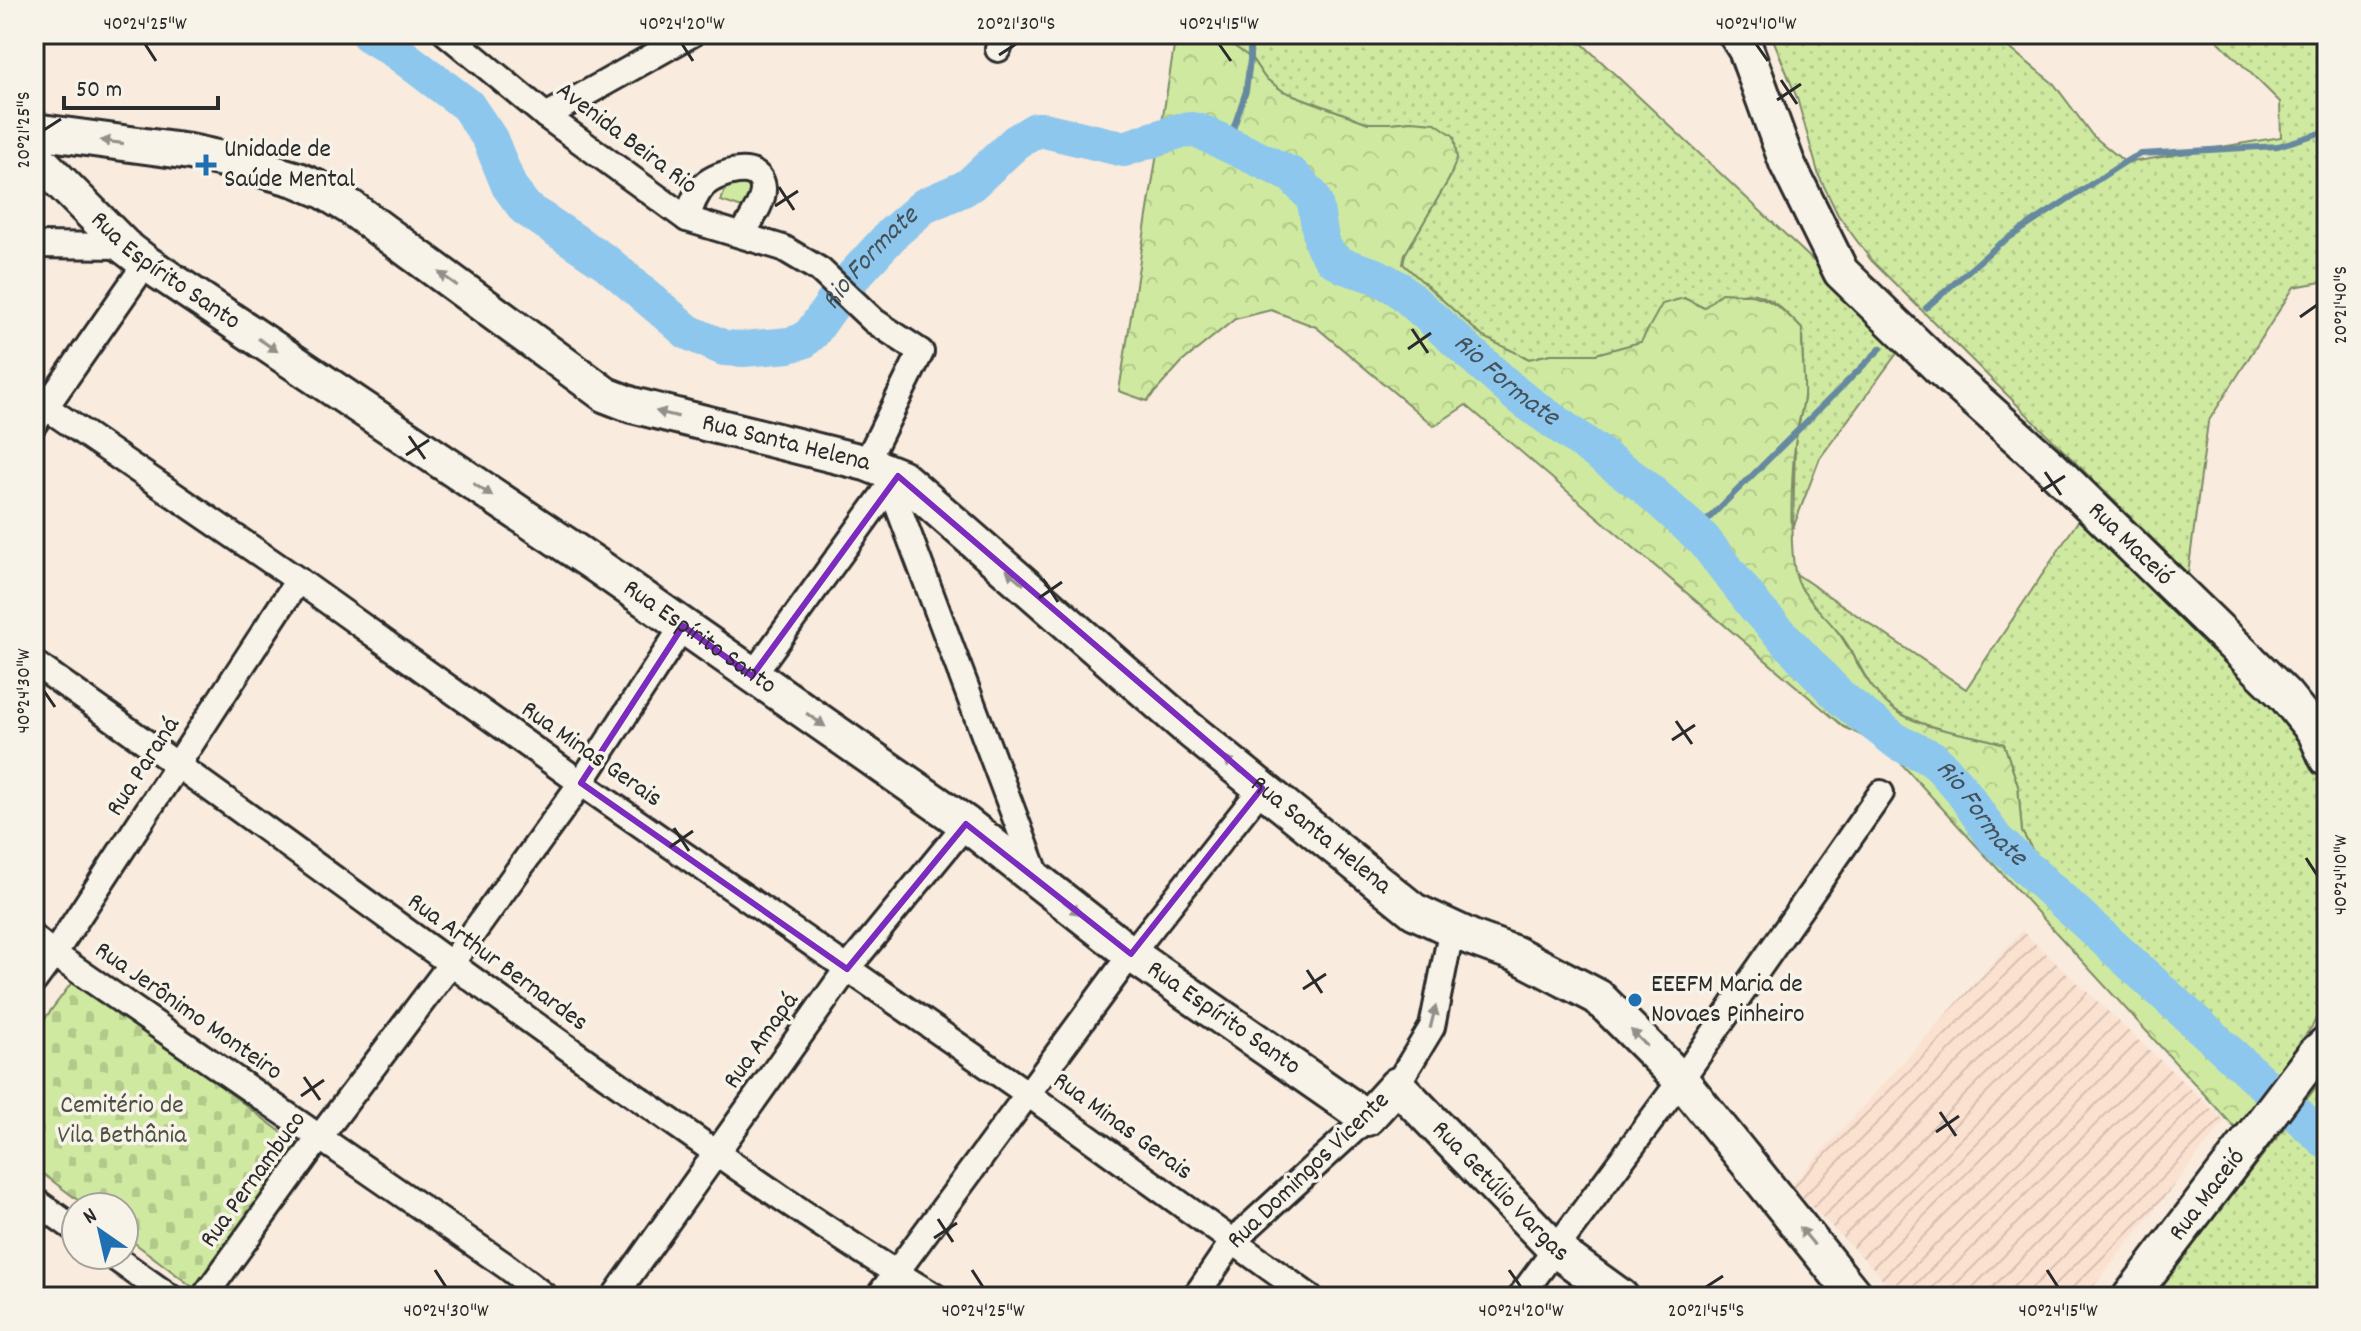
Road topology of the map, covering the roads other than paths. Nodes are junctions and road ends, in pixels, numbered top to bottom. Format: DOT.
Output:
graph roads {
  1 [pos="447,34"];
  2 [pos="692,34"];
  3 [pos="1736,34"];
  4 [pos="546,116"];
  5 [pos="38,144"];
  6 [pos="687,219"];
  7 [pos="742,235"];
  8 [pos="34,245"];
  9 [pos="135,254"];
  10 [pos="38,410"];
  11 [pos="884,476"];
  12 [pos="298,580"];
  13 [pos="683,626"];
  14 [pos="2250,662"];
  15 [pos="34,663"];
  16 [pos="752,676"];
  17 [pos="2327,712"];
  18 [pos="2327,759"];
  19 [pos="180,765"];
  20 [pos="581,783"];
  21 [pos="1262,788"];
  22 [pos="1881,793"];
  23 [pos="966,824"];
  24 [pos="1040,883"];
  25 [pos="1462,933"];
  26 [pos="34,938"];
  27 [pos="54,954"];
  28 [pos="1131,954"];
  29 [pos="450,965"];
  30 [pos="847,969"];
  31 [pos="34,981"];
  32 [pos="2323,1042"];
  33 [pos="1681,1080"];
  34 [pos="1397,1085"];
  35 [pos="1028,1094"];
  36 [pos="1422,1110"];
  37 [pos="1367,1118"];
  38 [pos="319,1138"];
  39 [pos="717,1154"];
  40 [pos="34,1200"];
  41 [pos="60,1219"];
  42 [pos="1233,1241"];
  43 [pos="1556,1250"];
  44 [pos="133,1271"];
  45 [pos="896,1273"];
  46 [pos="170,1297"];
  47 [pos="204,1297"];
  48 [pos="546,1297"];
  49 [pos="614,1297"];
  50 [pos="878,1297"];
  51 [pos="936,1297"];
  52 [pos="1195,1297"];
  53 [pos="1310,1297"];
  54 [pos="1520,1297"];
  55 [pos="1621,1297"];
  56 [pos="1856,1297"];
  57 [pos="2130,1297"];
  1 -- 4 [label="street, Avenida Beira Rio"];
  2 -- 4 [label="street"];
  3 -- 14 [label="street, Rua Maceió"];
  4 -- 6 [label="street, Avenida Beira Rio"];
  5 -- 9 [label="street, Rua Espírito Santo"];
  11 -- 5 [label="street, Rua Santa Helena, one-way"];
  6 -- 7 [label="street, Avenida Beira Rio"];
  6 -- 7 [label="street"];
  7 -- 11 [label="street, Avenida Beira Rio"];
  8 -- 9 [label="street"];
  9 -- 10 [label="street"];
  9 -- 13 [label="street, Rua Espírito Santo, one-way"];
  10 -- 12 [label="street, Rua Minas Gerais"];
  11 -- 16 [label="street"];
  21 -- 11 [label="street, Rua Santa Helena, one-way"];
  11 -- 24 [label="street"];
  12 -- 19 [label="street, Rua Paraná"];
  12 -- 20 [label="street, Rua Minas Gerais"];
  13 -- 16 [label="street, Rua Espírito Santo"];
  13 -- 20 [label="street, Rua Pernambuco"];
  14 -- 17 [label="street, Rua Maceió"];
  14 -- 18 [label="street, Rua Maceió"];
  15 -- 19 [label="street, Rua Arthur Bernardes"];
  16 -- 23 [label="street, Rua Espírito Santo, one-way"];
  19 -- 27 [label="street, Rua Paraná"];
  19 -- 29 [label="street, Rua Arthur Bernardes"];
  20 -- 29 [label="street, Rua Pernambuco"];
  20 -- 30 [label="street, Rua Minas Gerais"];
  21 -- 25 [label="street, Rua Santa Helena"];
  21 -- 28 [label="street"];
  22 -- 33 [label="street"];
  23 -- 24 [label="street, Rua Espírito Santo"];
  23 -- 30 [label="street, Rua Amapá"];
  24 -- 28 [label="street, Rua Espírito Santo, one-way"];
  33 -- 25 [label="street, Rua Santa Helena, one-way"];
  34 -- 25 [label="street, Rua Domingos Vicente, one-way"];
  26 -- 27 [label="street, Rua Jerônimo Monteiro"];
  27 -- 31 [label="street, Rua Paraná"];
  27 -- 38 [label="street, Rua Jerônimo Monteiro"];
  28 -- 35 [label="street"];
  28 -- 37 [label="street, Rua Espírito Santo"];
  29 -- 38 [label="street, Rua Pernambuco"];
  29 -- 39 [label="street, Rua Arthur Bernardes"];
  30 -- 35 [label="street, Rua Minas Gerais"];
  30 -- 39 [label="street, Rua Amapá"];
  32 -- 57 [label="street, Rua Maceió"];
  33 -- 43 [label="street"];
  56 -- 33 [label="street, Rua Santa Helena, one-way"];
  34 -- 36 [label="street, Rua Domingos Vicente"];
  34 -- 37 [label="street, Rua Domingos Vicente"];
  35 -- 42 [label="street, Rua Minas Gerais"];
  35 -- 45 [label="street"];
  36 -- 43 [label="street, Rua Getúlio Vargas"];
  37 -- 42 [label="street, Rua Domingos Vicente"];
  38 -- 47 [label="street, Rua Pernambuco"];
  38 -- 48 [label="street, Rua Jerônimo Monteiro"];
  39 -- 45 [label="street, Rua Arthur Bernardes"];
  39 -- 49 [label="street, Rua Amapá"];
  40 -- 41 [label="street"];
  42 -- 52 [label="street, Rua Domingos Vicente"];
  42 -- 53 [label="street, Rua Minas Gerais"];
  43 -- 54 [label="street"];
  43 -- 55 [label="street, Rua Getúlio Vargas"];
  44 -- 46 [label="street"];
  45 -- 50 [label="street"];
  45 -- 51 [label="street, Rua Arthur Bernardes"];
}
